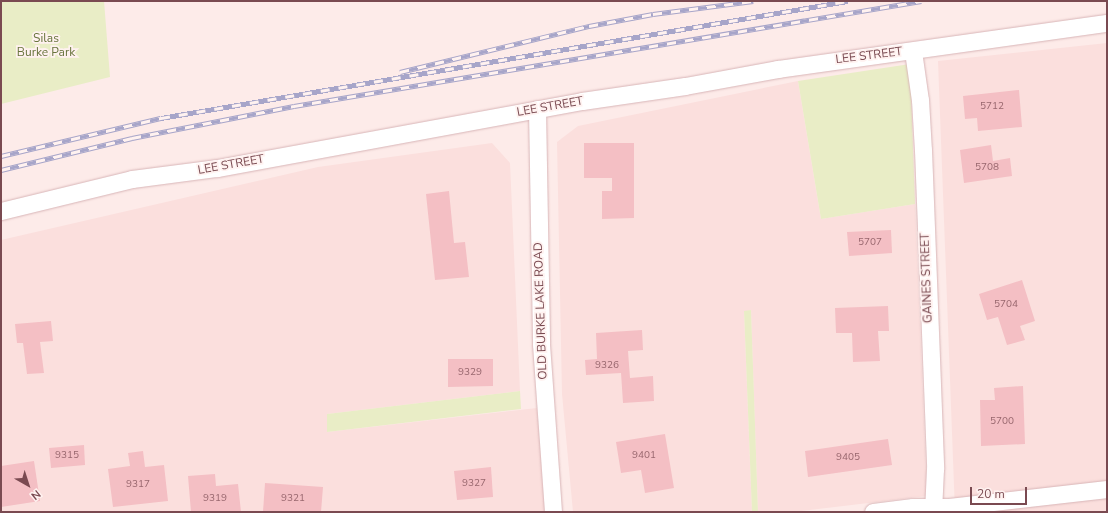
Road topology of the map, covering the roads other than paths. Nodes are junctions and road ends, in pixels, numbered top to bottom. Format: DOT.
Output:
graph roads {
  1 [pos="1105,24"];
  2 [pos="913,50"];
  3 [pos="537,109"];
  4 [pos="1,211"];
  5 [pos="1107,489"];
  6 [pos="934,509"];
  7 [pos="553,512"];
  8 [pos="873,512"];
  1 -- 2 [label="street, LEE STREET"];
  2 -- 3 [label="street, LEE STREET"];
  2 -- 6 [label="street, GAINES STREET"];
  3 -- 4 [label="street, LEE STREET"];
  3 -- 7 [label="street, OLD BURKE LAKE ROAD"];
  5 -- 6 [label="street"];
  6 -- 8 [label="street"];
}
